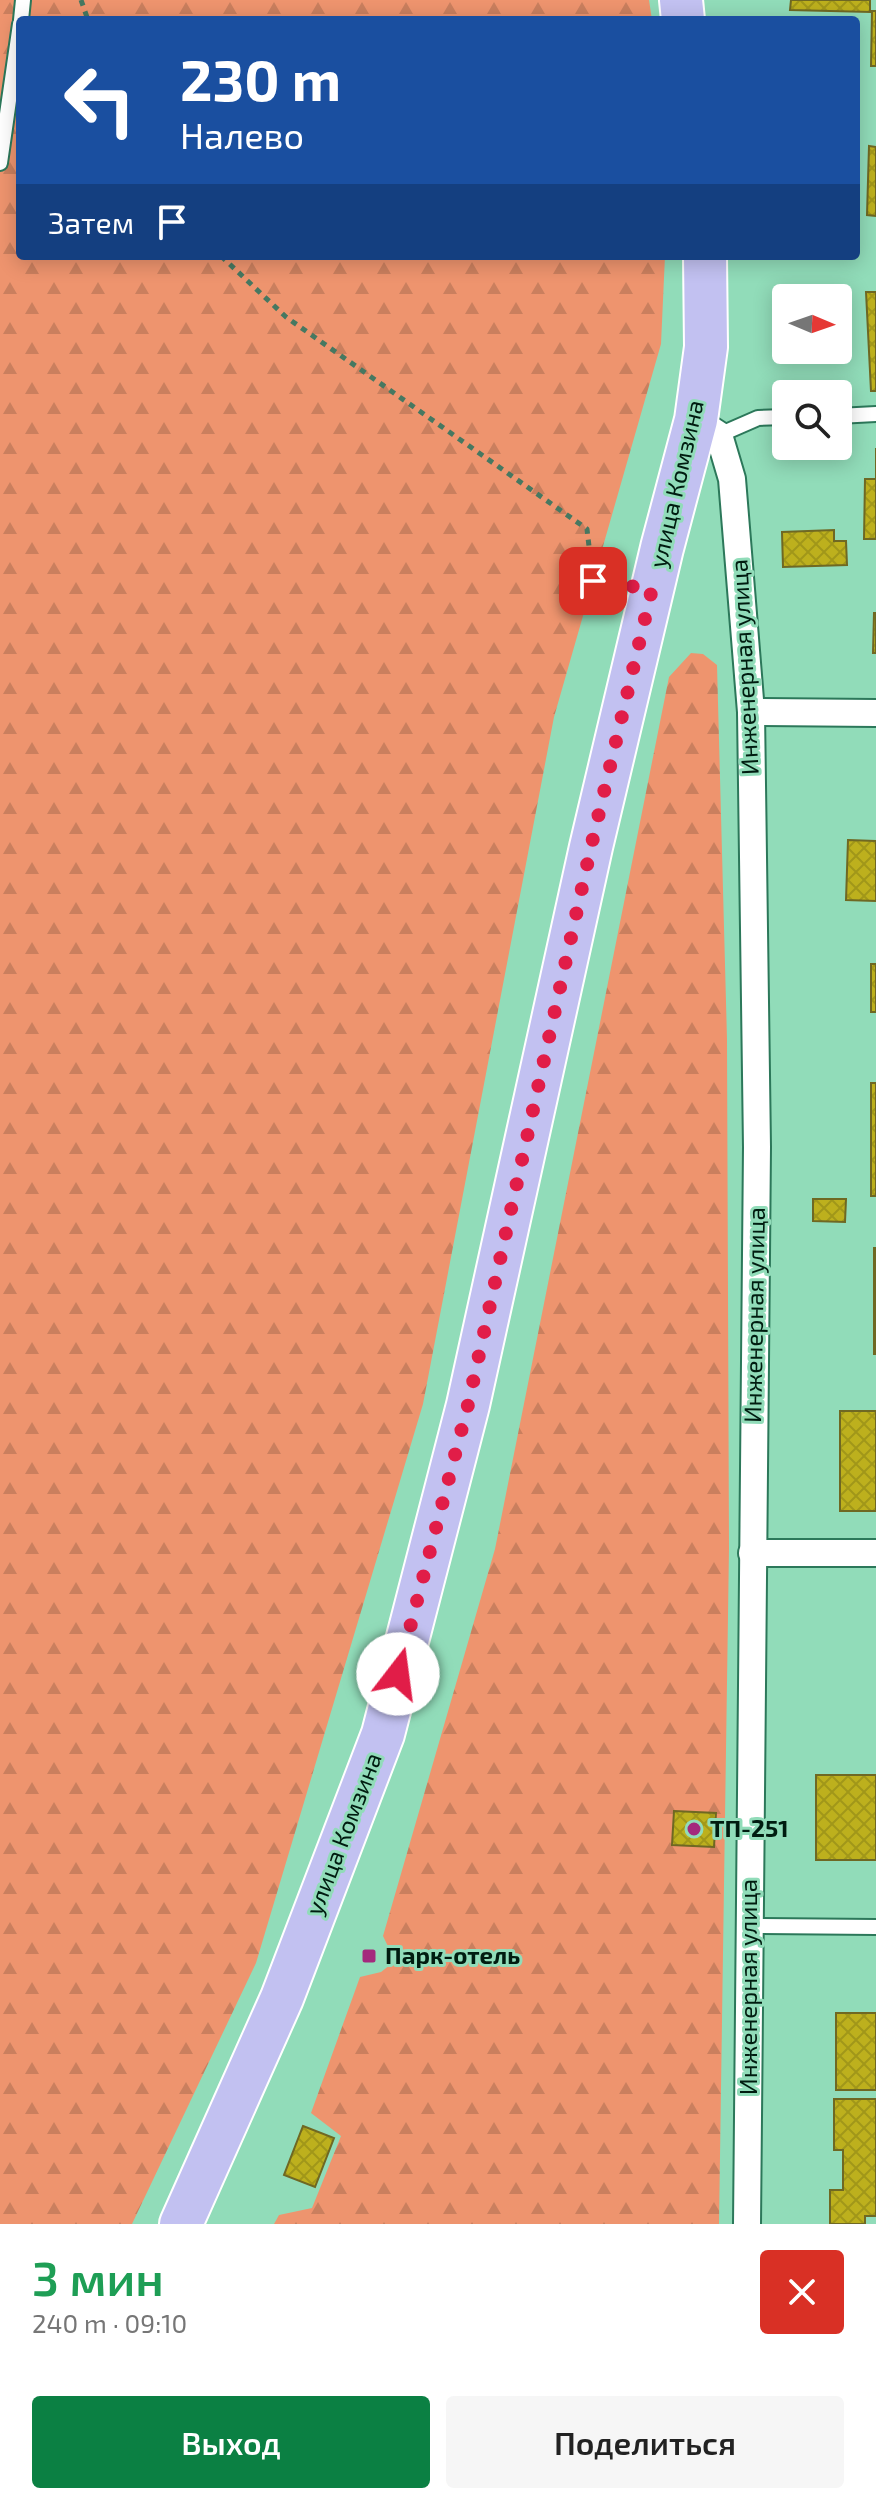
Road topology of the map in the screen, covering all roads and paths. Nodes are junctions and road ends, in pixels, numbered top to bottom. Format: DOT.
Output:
graph roads {
  1 [pos="16,50"];
  2 [pos="0,163"];
  3 [pos="225,260"];
  4 [pos="705,260"];
  5 [pos="876,414"];
  6 [pos="852,415"];
  7 [pos="772,418"];
  8 [pos="707,428"];
  9 [pos="652,589"];
  10 [pos="751,712"];
  11 [pos="876,713"];
  12 [pos="752,1553"];
  13 [pos="876,1553"];
  14 [pos="749,1926"];
  15 [pos="876,1927"];
  16 [pos="181,2224"];
  17 [pos="747,2224"];
  1 -- 2 [label="lane"];
  3 -- 9 [label="path"];
  4 -- 8 [label="main road, улица Комзина"];
  5 -- 6 [label="lane"];
  7 -- 8 [label="lane"];
  8 -- 9 [label="main road, улица Комзина"];
  8 -- 10 [label="street, Инженерная улица"];
  9 -- 16 [label="main road, улица Комзина"];
  10 -- 11 [label="street"];
  10 -- 12 [label="street, Инженерная улица"];
  12 -- 13 [label="street"];
  12 -- 14 [label="street, Инженерная улица"];
  14 -- 15 [label="lane"];
  14 -- 17 [label="street, Инженерная улица"];
}
